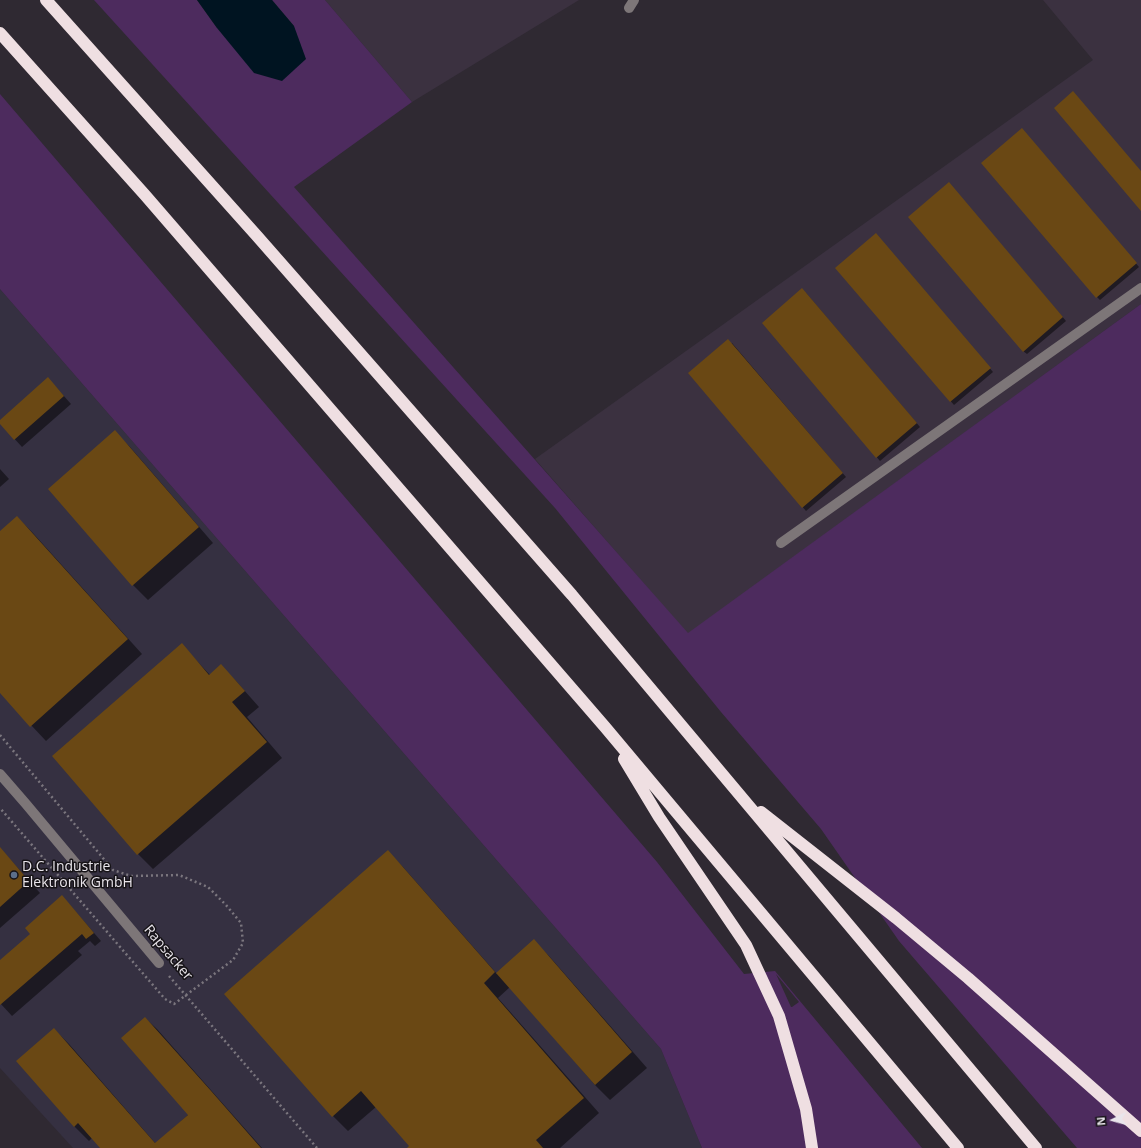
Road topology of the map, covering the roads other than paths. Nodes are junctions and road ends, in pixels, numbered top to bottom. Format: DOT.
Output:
graph roads {
  1 [pos="46,0"];
  2 [pos="0,33"];
  3 [pos="1141,288"];
  4 [pos="781,543"];
  5 [pos="605,727"];
  6 [pos="0,774"];
  7 [pos="742,796"];
  8 [pos="159,963"];
  9 [pos="1141,1131"];
  10 [pos="812,1148"];
  11 [pos="958,1148"];
  12 [pos="1036,1148"];
  1 -- 7 [label="highway"];
  2 -- 5 [label="highway"];
  3 -- 4 [label="street"];
  5 -- 10 [label="highway"];
  5 -- 11 [label="highway"];
  6 -- 8 [label="street, Rapsacker"];
  7 -- 9 [label="highway"];
  7 -- 12 [label="highway"];
}
